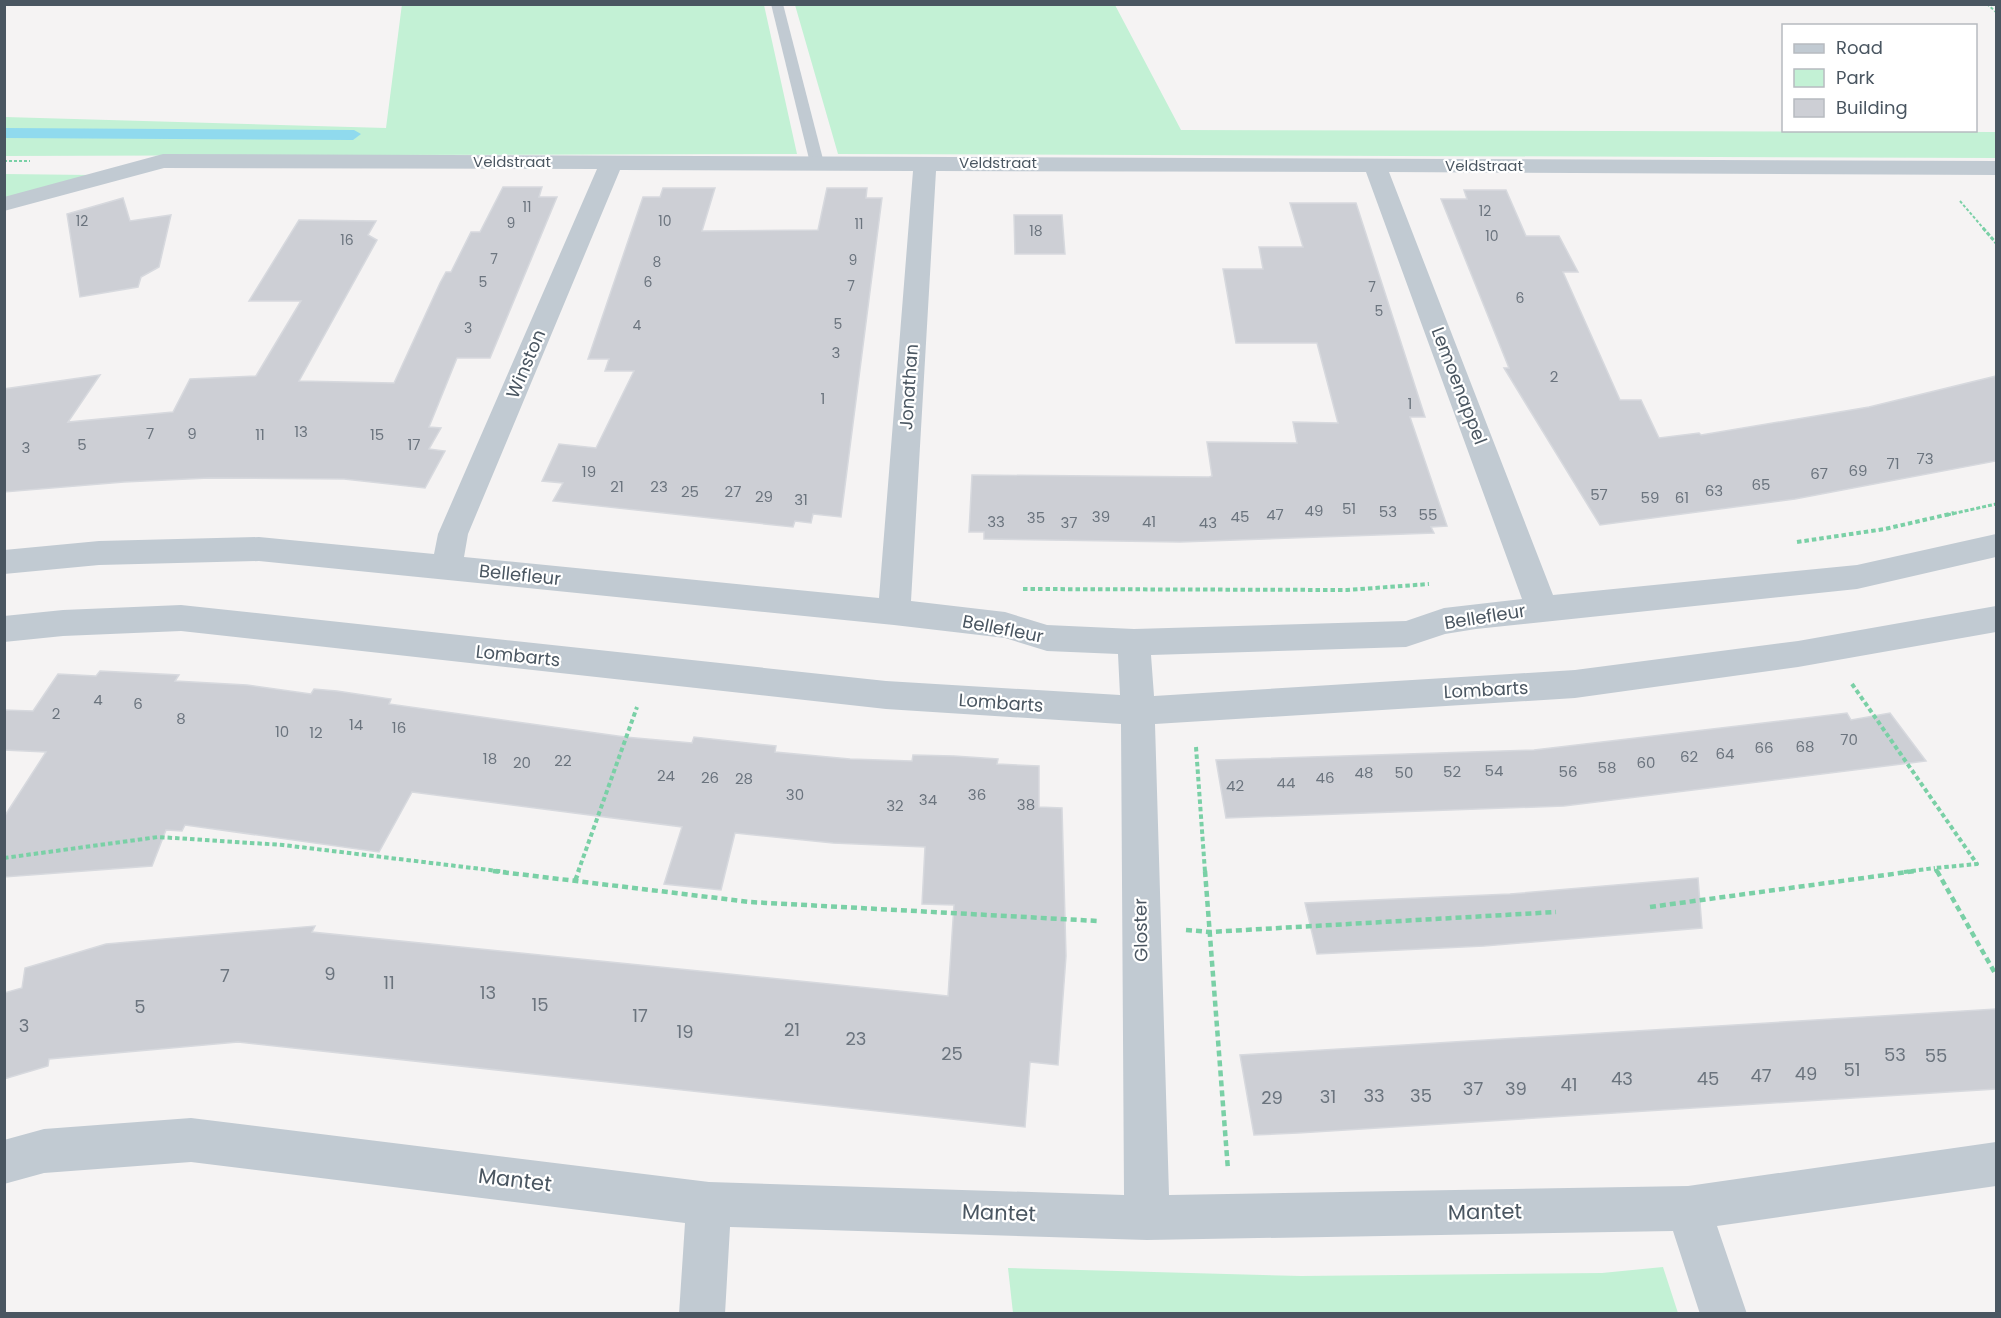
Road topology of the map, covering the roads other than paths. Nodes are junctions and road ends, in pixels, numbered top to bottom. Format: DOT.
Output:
graph roads {
  1 [pos="777,4"];
  2 [pos="612,162"];
  3 [pos="817,163"];
  4 [pos="925,163"];
  5 [pos="1375,165"];
  6 [pos="1996,168"];
  7 [pos="4,204"];
  8 [pos="1996,546"];
  9 [pos="4,562"];
  10 [pos="447,567"];
  11 [pos="1541,609"];
  12 [pos="894,612"];
  13 [pos="1996,620"];
  14 [pos="4,629"];
  15 [pos="1134,642"];
  16 [pos="1138,711"];
  17 [pos="4,1162"];
  18 [pos="1996,1164"];
  19 [pos="710,1204"];
  20 [pos="1688,1208"];
  21 [pos="1147,1218"];
  22 [pos="702,1314"];
  23 [pos="1724,1314"];
  1 -- 3 [label="lane"];
  2 -- 3 [label="street, Veldstraat"];
  2 -- 7 [label="street, Veldstraat"];
  2 -- 10 [label="street, Winston"];
  3 -- 4 [label="street, Veldstraat"];
  4 -- 5 [label="street, Veldstraat"];
  4 -- 12 [label="street, Jonathan"];
  5 -- 6 [label="street, Veldstraat"];
  5 -- 11 [label="street, Lemoenappel"];
  8 -- 11 [label="street, Bellefleur"];
  9 -- 10 [label="street, Bellefleur"];
  10 -- 12 [label="street, Bellefleur"];
  11 -- 15 [label="street, Bellefleur"];
  12 -- 15 [label="street, Bellefleur"];
  13 -- 16 [label="street, Lombarts"];
  14 -- 16 [label="street, Lombarts"];
  15 -- 16 [label="street, Gloster"];
  16 -- 21 [label="street, Gloster"];
  17 -- 19 [label="street, Mantet"];
  18 -- 20 [label="street, Mantet"];
  19 -- 21 [label="street, Mantet"];
  19 -- 22 [label="street"];
  20 -- 21 [label="street, Mantet"];
  20 -- 23 [label="street"];
}
